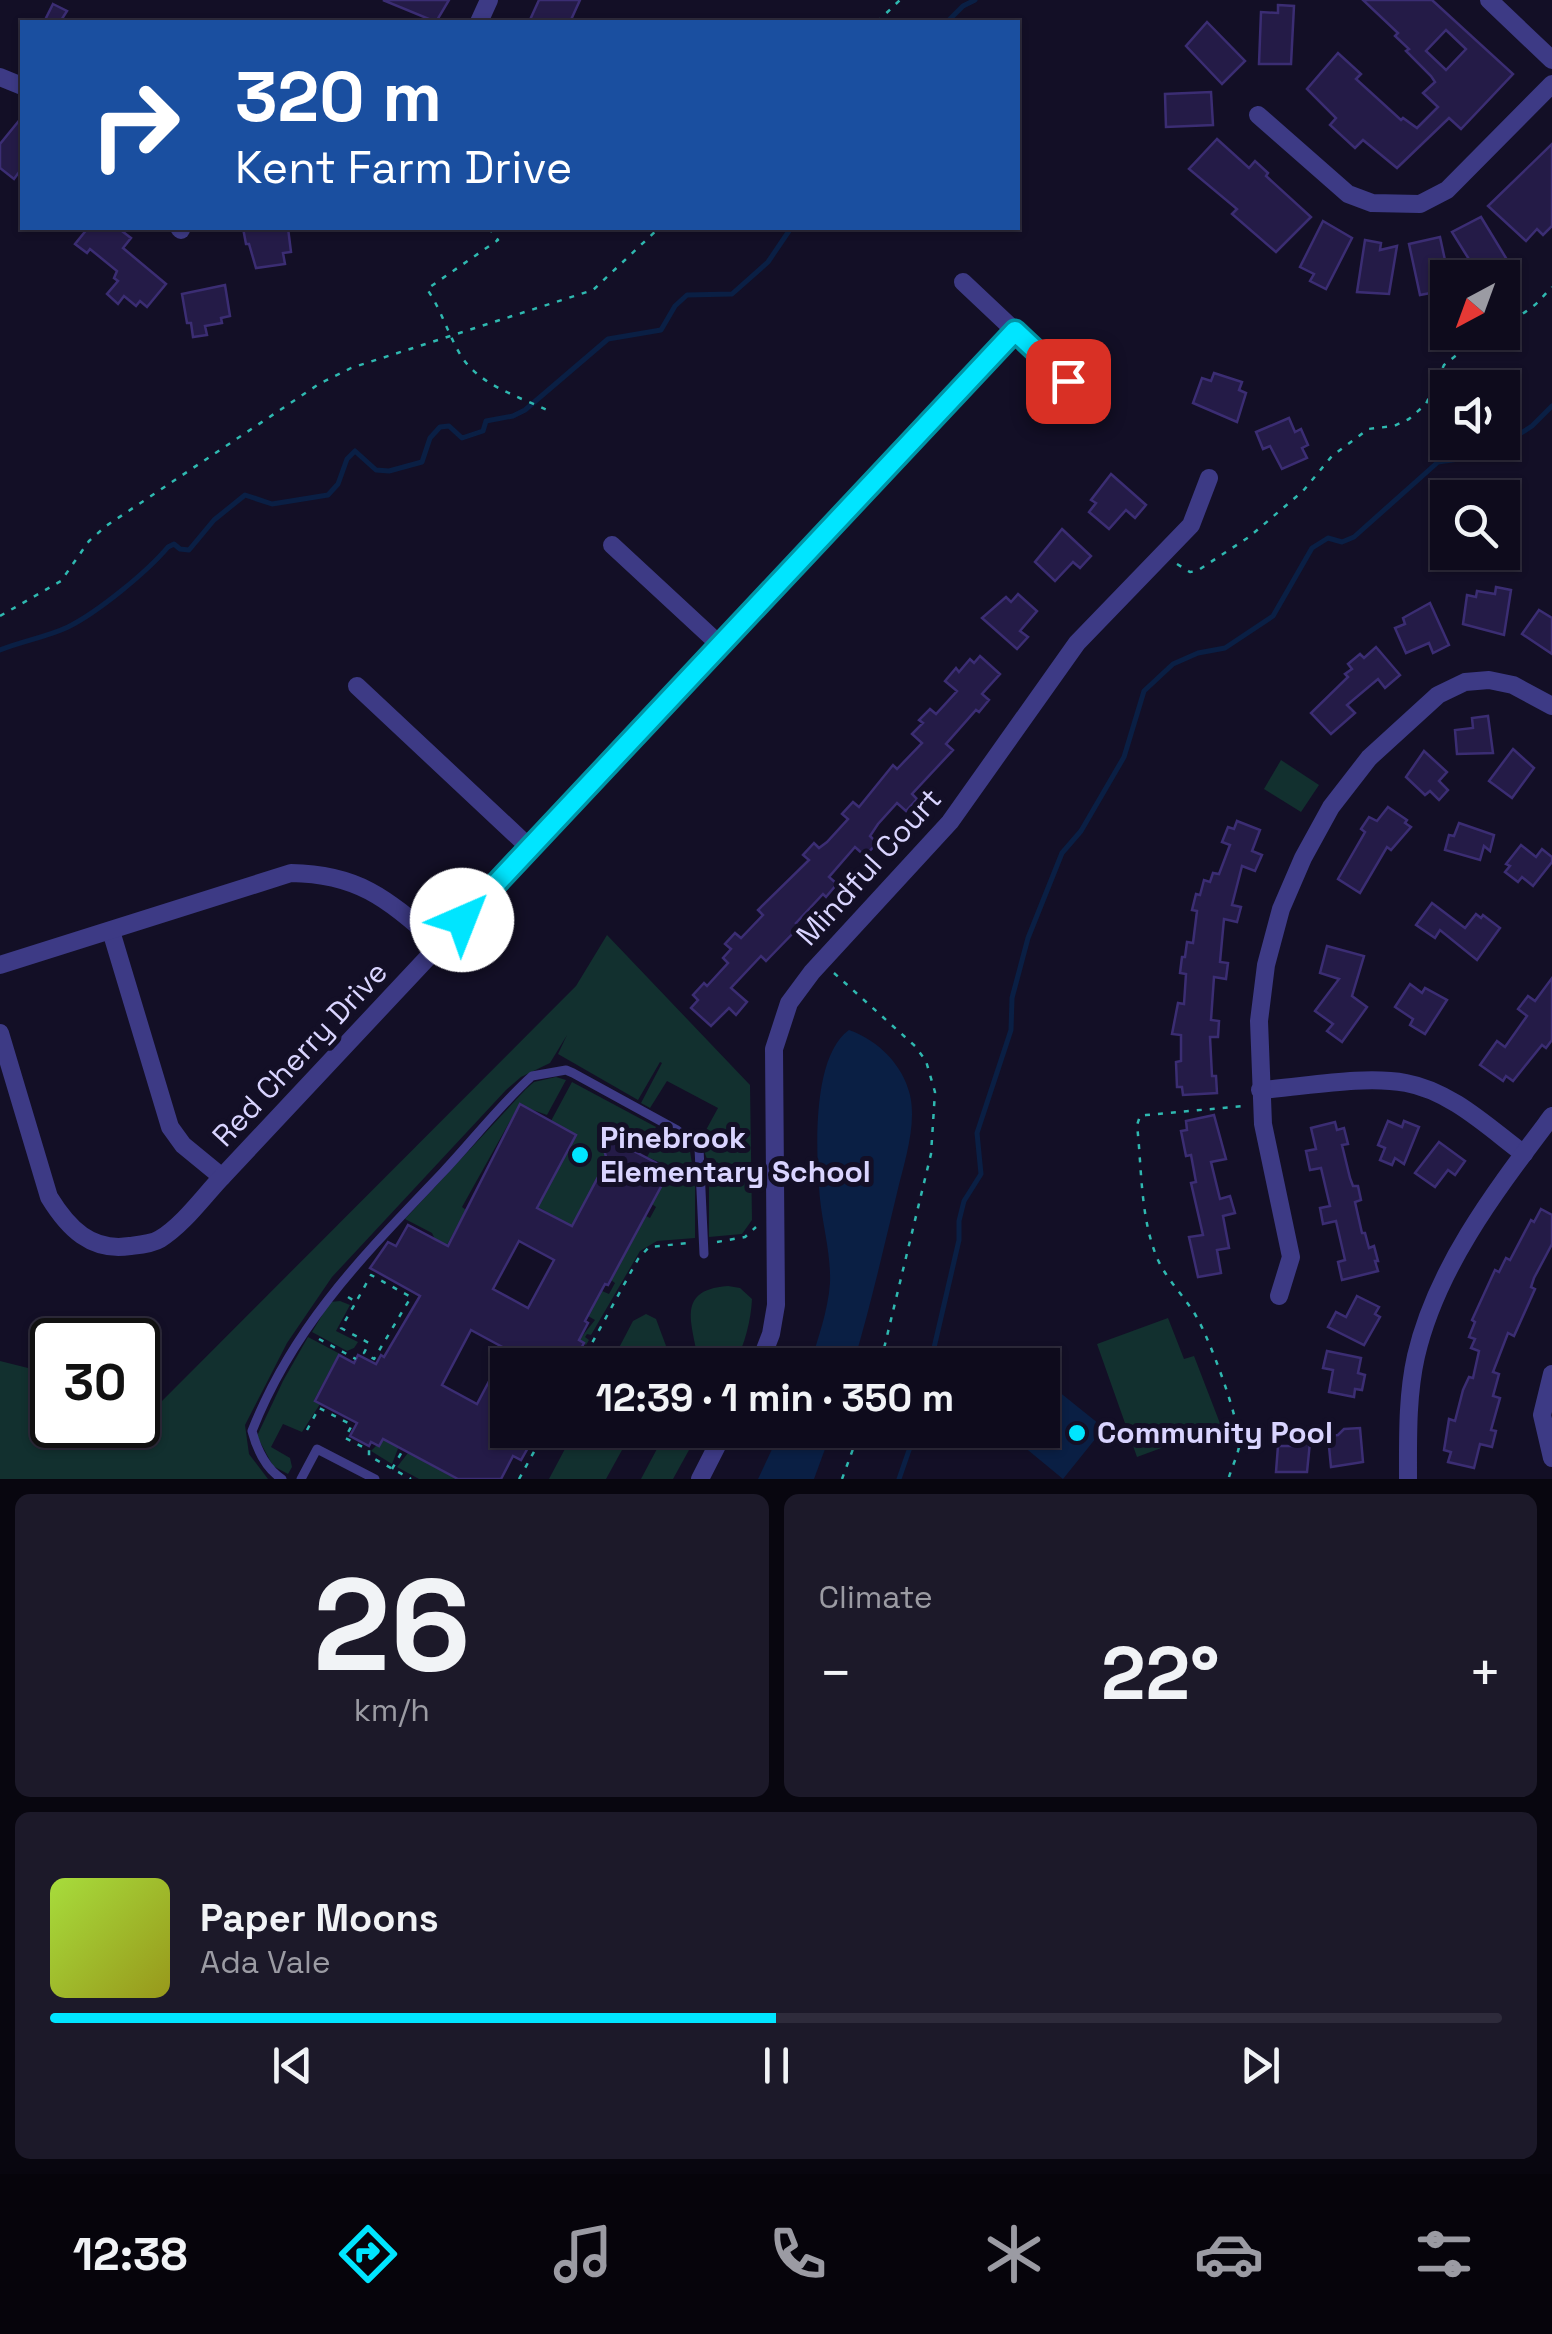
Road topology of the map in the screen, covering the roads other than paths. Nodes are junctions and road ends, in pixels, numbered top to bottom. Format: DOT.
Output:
graph roads {
  1 [pos="1489,0"];
  2 [pos="1552,60"];
  3 [pos="1552,84"];
  4 [pos="1258,115"];
  5 [pos="963,282"];
  6 [pos="1015,331"];
  7 [pos="1068,381"];
  8 [pos="1209,478"];
  9 [pos="612,545"];
  10 [pos="720,645"];
  11 [pos="357,686"];
  12 [pos="1552,706"];
  13 [pos="531,849"];
  14 [pos="111,931"];
  15 [pos="439,944"];
  16 [pos="0,965"];
  17 [pos="0,1033"];
  18 [pos="19,1096"];
  19 [pos="1261,1097"];
  20 [pos="0,1101"];
  21 [pos="1552,1116"];
  22 [pos="1524,1154"];
  23 [pos="222,1178"];
  24 [pos="704,1254"];
  25 [pos="1280,1296"];
  26 [pos="766,1348"];
  27 [pos="1552,1374"];
  28 [pos="716,1448"];
  29 [pos="1552,1458"];
  30 [pos="282,1479"];
  31 [pos="301,1479"];
  32 [pos="375,1479"];
  33 [pos="700,1479"];
  34 [pos="1408,1479"];
  1 -- 2 [label="street"];
  3 -- 4 [label="street"];
  5 -- 6 [label="street"];
  6 -- 7 [label="street"];
  6 -- 10 [label="street, Red Cherry Drive"];
  8 -- 26 [label="street, Mindful Court"];
  9 -- 10 [label="street"];
  10 -- 13 [label="street, Red Cherry Drive"];
  11 -- 13 [label="street"];
  12 -- 19 [label="street"];
  13 -- 15 [label="street, Red Cherry Drive"];
  14 -- 15 [label="street"];
  14 -- 16 [label="street"];
  14 -- 23 [label="street"];
  15 -- 23 [label="street, Red Cherry Drive"];
  17 -- 18 [label="street, Red Cherry Drive"];
  18 -- 20 [label="street"];
  18 -- 23 [label="street, Red Cherry Drive"];
  19 -- 22 [label="street"];
  19 -- 25 [label="street"];
  21 -- 22 [label="street"];
  22 -- 34 [label="street"];
  24 -- 30 [label="lane"];
  27 -- 29 [label="street"];
  28 -- 33 [label="street"];
  31 -- 32 [label="lane"];
}
